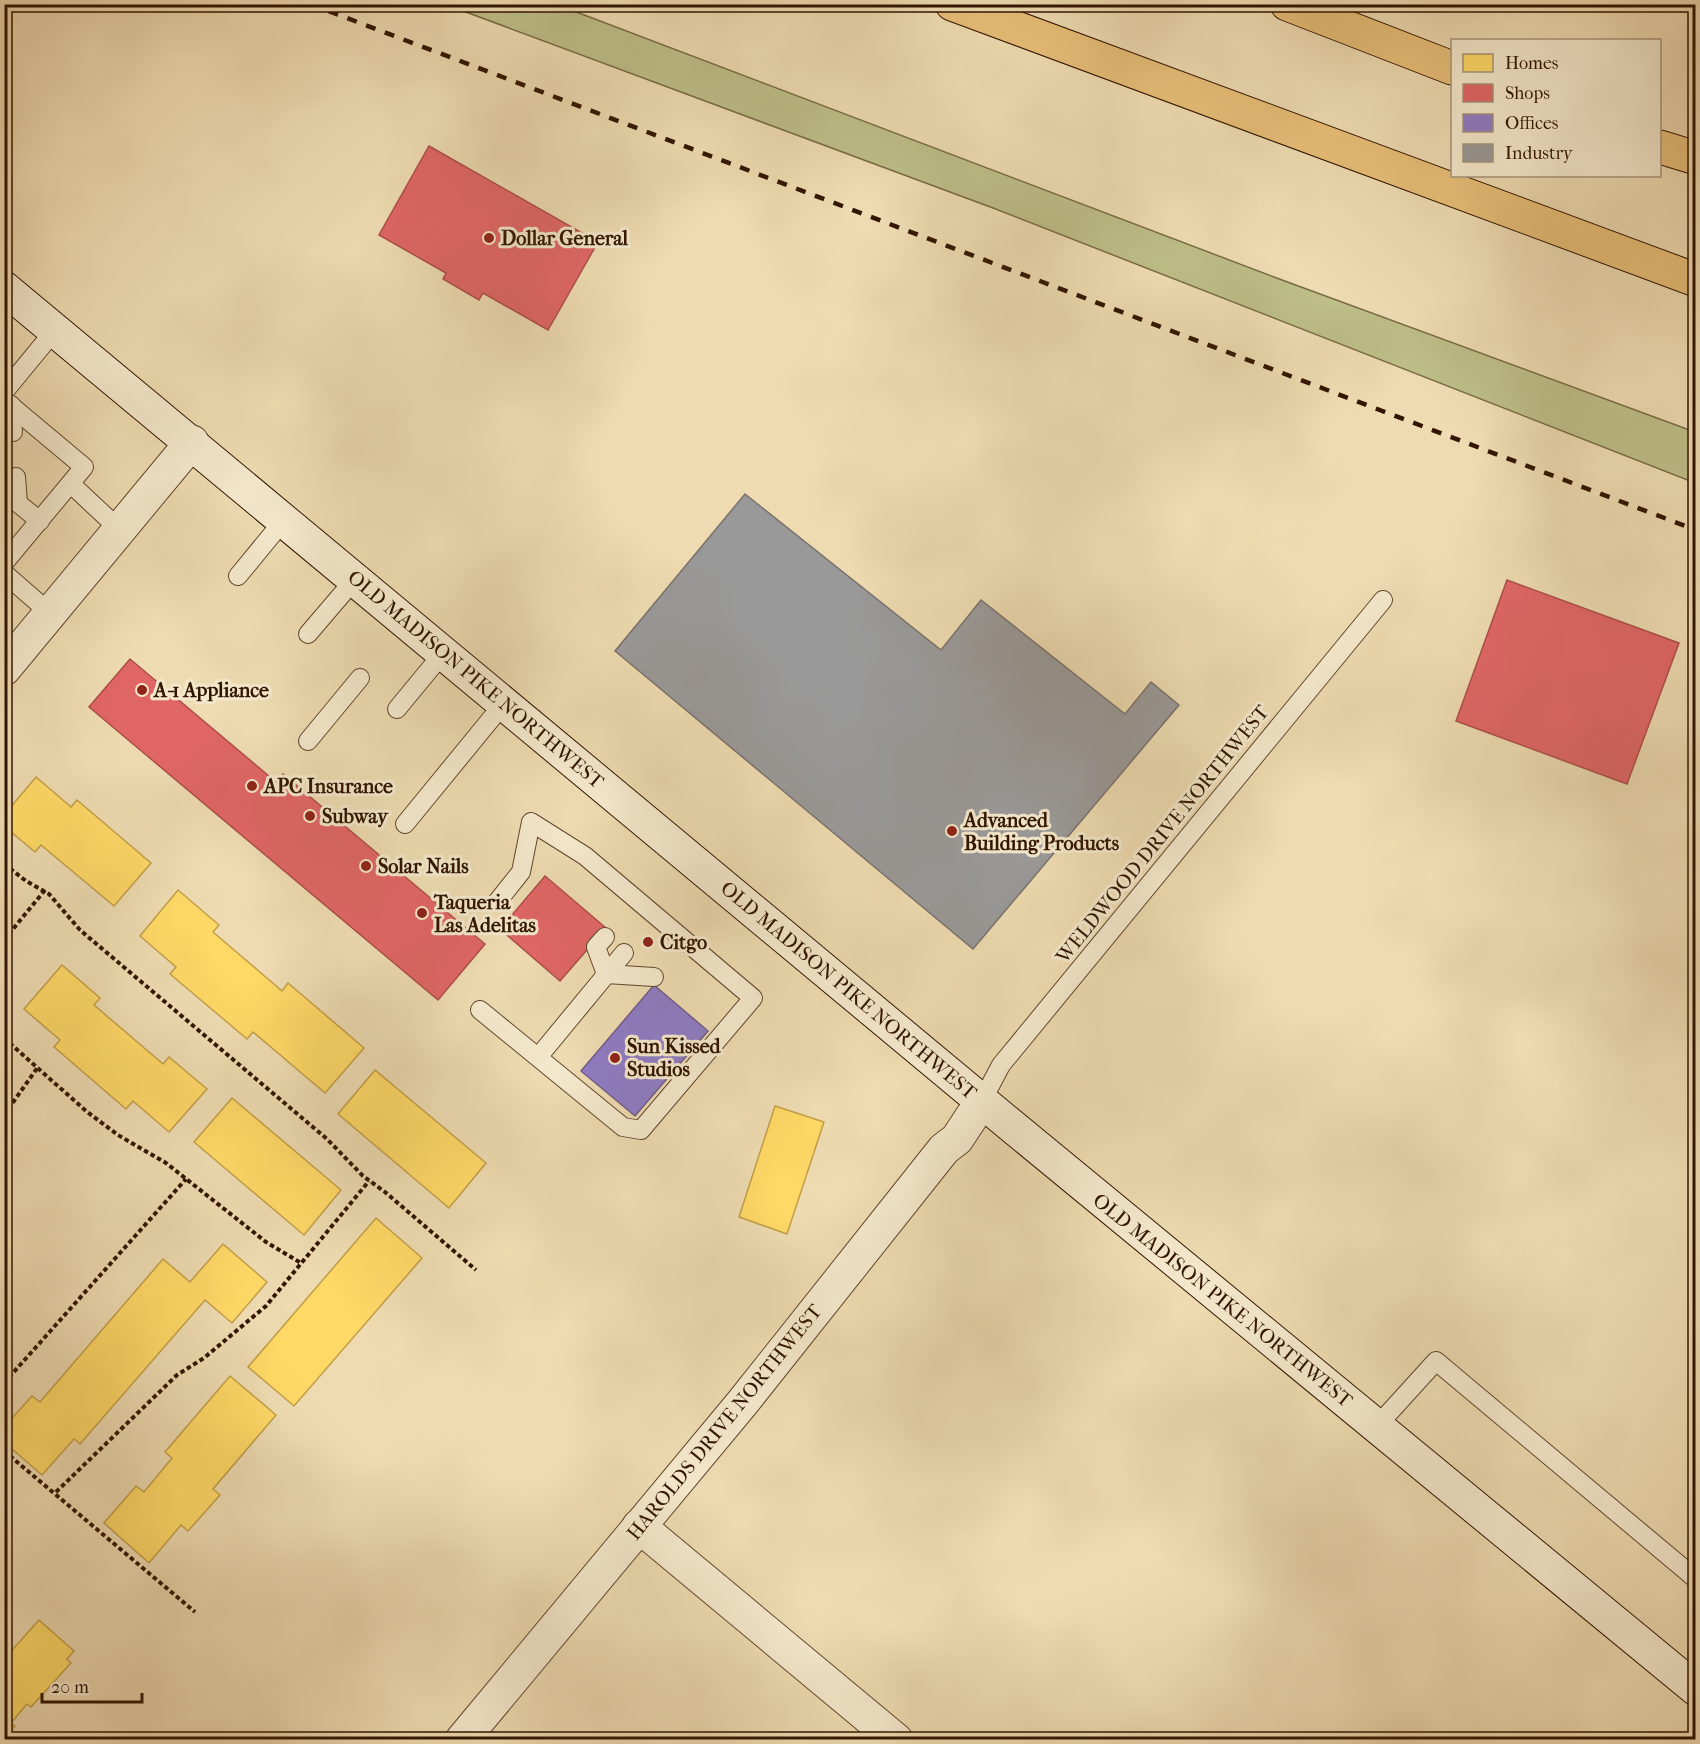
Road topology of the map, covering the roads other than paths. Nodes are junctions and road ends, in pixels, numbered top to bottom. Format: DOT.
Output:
graph roads {
  1 [pos="952,4"];
  2 [pos="1287,4"];
  3 [pos="1451,68"];
  4 [pos="1661,148"];
  5 [pos="1695,158"];
  6 [pos="1695,280"];
  7 [pos="4,288"];
  8 [pos="55,330"];
  9 [pos="7,399"];
  10 [pos="13,432"];
  11 [pos="192,442"];
  12 [pos="16,477"];
  13 [pos="71,484"];
  14 [pos="11,497"];
  15 [pos="284,520"];
  16 [pos="40,521"];
  17 [pos="120,530"];
  18 [pos="4,563"];
  19 [pos="4,573"];
  20 [pos="238,576"];
  21 [pos="355,579"];
  22 [pos="1383,600"];
  23 [pos="51,614"];
  24 [pos="308,634"];
  25 [pos="444,652"];
  26 [pos="4,669"];
  27 [pos="360,678"];
  28 [pos="504,703"];
  29 [pos="397,709"];
  30 [pos="308,741"];
  31 [pos="405,824"];
  32 [pos="496,902"];
  33 [pos="605,937"];
  34 [pos="624,953"];
  35 [pos="606,974"];
  36 [pos="654,977"];
  37 [pos="480,1010"];
  38 [pos="538,1056"];
  39 [pos="982,1101"];
  40 [pos="1377,1426"];
  41 [pos="639,1526"];
  42 [pos="1695,1578"];
  43 [pos="1695,1689"];
  44 [pos="462,1740"];
  45 [pos="896,1740"];
  1 -- 6 [label="highway"];
  2 -- 3 [label="highway"];
  4 -- 5 [label="highway"];
  7 -- 8 [label="main road, OLD MADISON PIKE NORTHWEST"];
  8 -- 9 [label="lane"];
  8 -- 11 [label="main road, OLD MADISON PIKE NORTHWEST"];
  9 -- 10 [label="lane"];
  9 -- 13 [label="lane"];
  11 -- 15 [label="main road, OLD MADISON PIKE NORTHWEST"];
  11 -- 17 [label="main road"];
  12 -- 14 [label="lane"];
  13 -- 16 [label="lane"];
  13 -- 17 [label="lane"];
  14 -- 16 [label="lane"];
  15 -- 20 [label="lane"];
  15 -- 21 [label="main road, OLD MADISON PIKE NORTHWEST"];
  16 -- 18 [label="lane"];
  17 -- 23 [label="main road"];
  19 -- 23 [label="lane"];
  21 -- 24 [label="lane"];
  21 -- 25 [label="main road, OLD MADISON PIKE NORTHWEST"];
  22 -- 39 [label="lane, WELDWOOD DRIVE NORTHWEST"];
  23 -- 26 [label="main road"];
  25 -- 28 [label="main road, OLD MADISON PIKE NORTHWEST"];
  25 -- 29 [label="lane"];
  27 -- 30 [label="lane"];
  28 -- 31 [label="lane"];
  28 -- 39 [label="main road, OLD MADISON PIKE NORTHWEST"];
  32 -- 38 [label="lane"];
  33 -- 35 [label="lane"];
  34 -- 35 [label="lane"];
  35 -- 36 [label="lane"];
  35 -- 38 [label="lane"];
  37 -- 38 [label="lane"];
  39 -- 40 [label="main road, OLD MADISON PIKE NORTHWEST"];
  39 -- 41 [label="main road, HAROLDS DRIVE NORTHWEST"];
  40 -- 42 [label="lane"];
  40 -- 43 [label="main road, OLD MADISON PIKE NORTHWEST"];
  41 -- 44 [label="main road, HAROLDS DRIVE NORTHWEST"];
  41 -- 45 [label="main road"];
}
